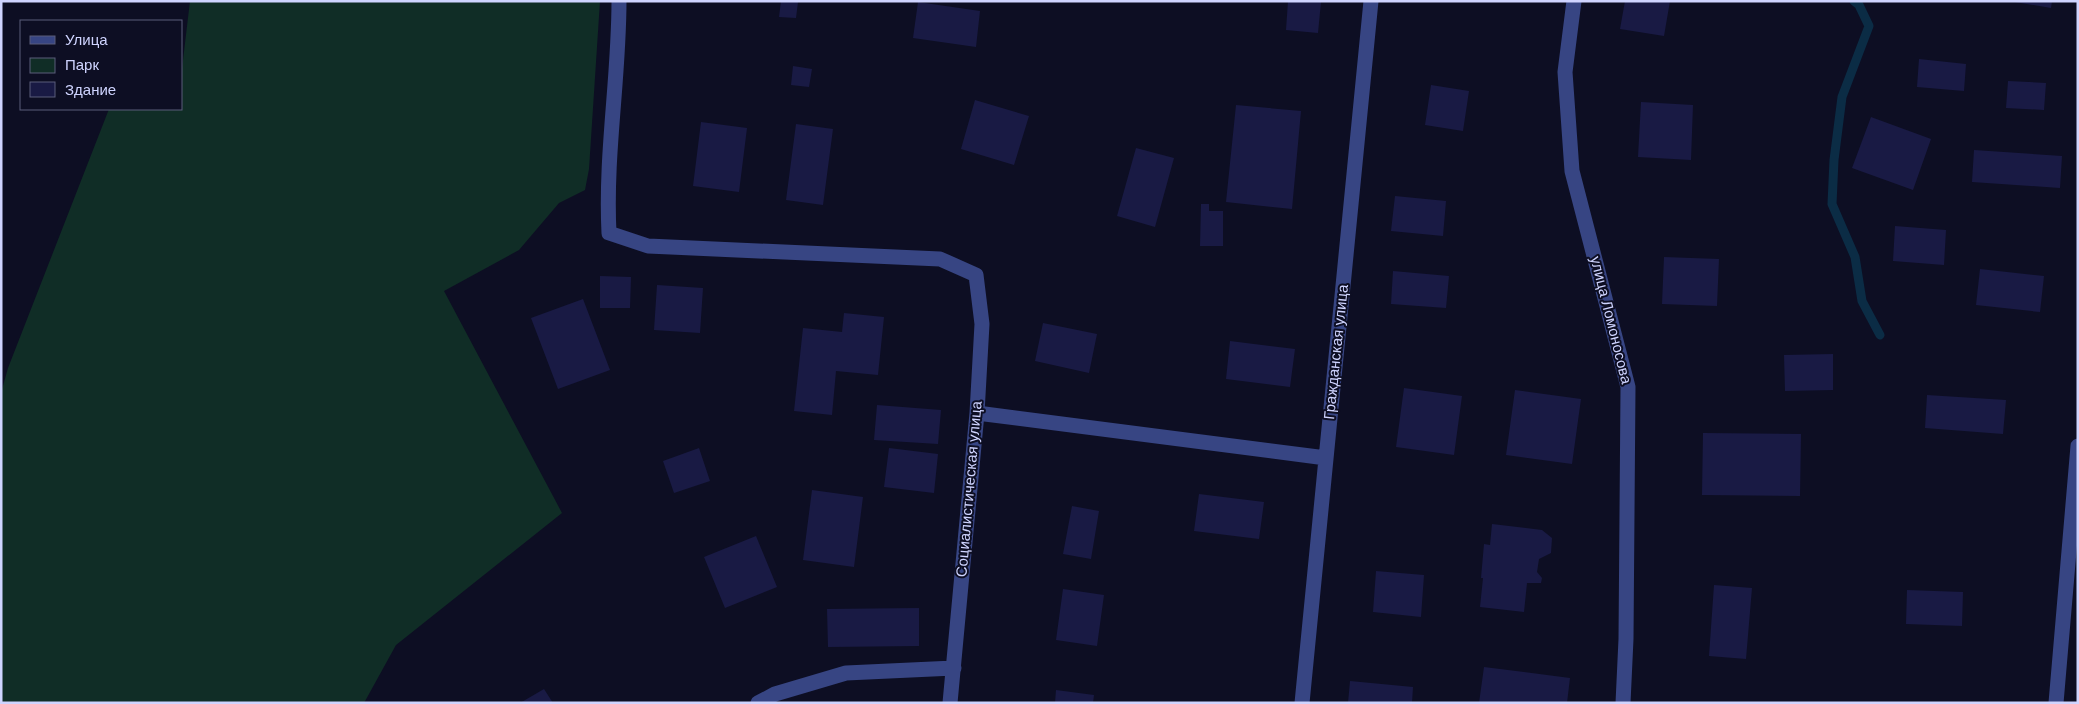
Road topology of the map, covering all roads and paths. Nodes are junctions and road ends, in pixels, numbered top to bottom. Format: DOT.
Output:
graph roads {
  1 [pos="619,1"];
  2 [pos="1371,1"];
  3 [pos="1574,1"];
  4 [pos="976,413"];
  5 [pos="2078,446"];
  6 [pos="1326,458"];
  7 [pos="954,668"];
  8 [pos="758,703"];
  9 [pos="950,703"];
  10 [pos="1302,703"];
  11 [pos="1623,703"];
  12 [pos="2056,703"];
  1 -- 4 [label="street, Социалистическая улица"];
  2 -- 6 [label="street, Гражданская улица"];
  3 -- 11 [label="street, улица Ломоносова"];
  4 -- 6 [label="street"];
  4 -- 7 [label="street, Социалистическая улица"];
  5 -- 12 [label="street"];
  6 -- 10 [label="street, Гражданская улица"];
  7 -- 8 [label="street"];
  7 -- 9 [label="street, Социалистическая улица"];
}
